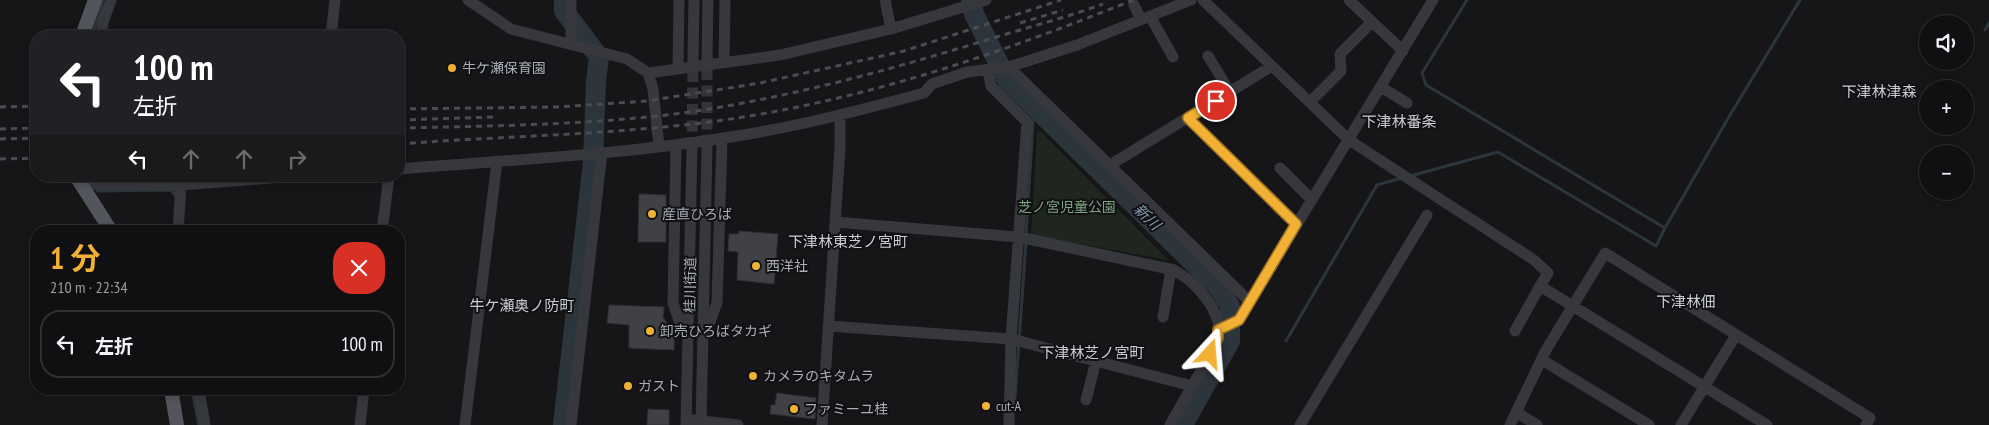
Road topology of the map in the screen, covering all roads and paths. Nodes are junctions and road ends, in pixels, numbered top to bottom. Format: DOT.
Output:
graph roads {
  1 [pos="95,0"];
  2 [pos="111,0"];
  3 [pos="335,0"];
  4 [pos="470,0"];
  5 [pos="571,0"];
  6 [pos="679,0"];
  7 [pos="694,0"];
  8 [pos="708,0"];
  9 [pos="725,0"];
  10 [pos="885,0"];
  11 [pos="986,0"];
  12 [pos="1191,0"];
  13 [pos="1203,0"];
  14 [pos="1349,0"];
  15 [pos="1433,0"];
  16 [pos="958,4"];
  17 [pos="1134,5"];
  18 [pos="1145,18"];
  19 [pos="1372,22"];
  20 [pos="891,29"];
  21 [pos="84,30"];
  22 [pos="102,30"];
  23 [pos="332,30"];
  24 [pos="571,43"];
  25 [pos="1403,50"];
  26 [pos="1208,56"];
  27 [pos="1172,57"];
  28 [pos="707,59"];
  29 [pos="693,60"];
  30 [pos="724,62"];
  31 [pos="1272,66"];
  32 [pos="1009,67"];
  33 [pos="678,69"];
  34 [pos="988,71"];
  35 [pos="648,73"];
  36 [pos="1381,87"];
  37 [pos="1230,92"];
  38 [pos="1310,102"];
  39 [pos="1407,103"];
  40 [pos="840,116"];
  41 [pos="1188,118"];
  42 [pos="722,138"];
  43 [pos="1349,140"];
  44 [pos="676,145"];
  45 [pos="659,146"];
  46 [pos="707,146"];
  47 [pos="692,148"];
  48 [pos="597,152"];
  49 [pos="497,161"];
  50 [pos="1110,164"];
  51 [pos="1280,168"];
  52 [pos="405,169"];
  53 [pos="85,182"];
  54 [pos="220,182"];
  55 [pos="388,182"];
  56 [pos="181,185"];
  57 [pos="1312,200"];
  58 [pos="1427,215"];
  59 [pos="835,222"];
  60 [pos="1296,224"];
  61 [pos="108,225"];
  62 [pos="178,225"];
  63 [pos="383,225"];
  64 [pos="1019,237"];
  65 [pos="1171,269"];
  66 [pos="1540,286"];
  67 [pos="1249,301"];
  68 [pos="1574,306"];
  69 [pos="1163,317"];
  70 [pos="828,326"];
  71 [pos="1218,330"];
  72 [pos="1515,331"];
  73 [pos="1736,335"];
  74 [pos="689,337"];
  75 [pos="704,337"];
  76 [pos="1012,339"];
  77 [pos="1542,360"];
  78 [pos="1096,361"];
  79 [pos="1192,386"];
  80 [pos="1704,387"];
  81 [pos="172,395"];
  82 [pos="200,395"];
  83 [pos="363,395"];
  84 [pos="1086,400"];
  85 [pos="1516,412"];
  86 [pos="686,422"];
  87 [pos="701,423"];
  88 [pos="177,425"];
  89 [pos="205,425"];
  90 [pos="360,425"];
  91 [pos="465,425"];
  92 [pos="571,425"];
  93 [pos="738,425"];
  94 [pos="822,425"];
  95 [pos="1009,425"];
  96 [pos="1170,425"];
  97 [pos="1300,425"];
  98 [pos="1510,425"];
  99 [pos="1537,425"];
  100 [pos="1649,425"];
  101 [pos="1681,425"];
  102 [pos="1767,425"];
  103 [pos="1866,425"];
  1 -- 21 [label="main road"];
  2 -- 22 [label="street"];
  3 -- 23 [label="street"];
  4 -- 24 [label="street"];
  5 -- 24 [label="street"];
  6 -- 33 [label="street"];
  7 -- 29 [label="street"];
  8 -- 28 [label="street"];
  9 -- 30 [label="street"];
  10 -- 20 [label="street"];
  11 -- 16 [label="street"];
  12 -- 18 [label="street"];
  13 -- 31 [label="street"];
  14 -- 19 [label="street"];
  15 -- 25 [label="street"];
  16 -- 20 [label="street"];
  17 -- 18 [label="street"];
  18 -- 27 [label="street"];
  18 -- 32 [label="street"];
  19 -- 25 [label="street"];
  19 -- 38 [label="street"];
  20 -- 30 [label="street"];
  24 -- 35 [label="street"];
  25 -- 36 [label="street"];
  26 -- 37 [label="street"];
  30 -- 33 [label="street"];
  31 -- 37 [label="street"];
  31 -- 38 [label="street"];
  32 -- 34 [label="street"];
  32 -- 50 [label="street"];
  33 -- 35 [label="street"];
  34 -- 40 [label="street"];
  34 -- 64 [label="street"];
  35 -- 45 [label="street"];
  36 -- 39 [label="street"];
  36 -- 43 [label="street"];
  37 -- 41 [label="street"];
  38 -- 43 [label="street"];
  40 -- 42 [label="street"];
  40 -- 59 [label="street"];
  41 -- 50 [label="street"];
  41 -- 60 [label="street"];
  42 -- 44 [label="street"];
  42 -- 75 [label="street"];
  43 -- 57 [label="street"];
  43 -- 66 [label="street"];
  44 -- 45 [label="street"];
  44 -- 74 [label="street"];
  45 -- 48 [label="street"];
  46 -- 75 [label="street, 桂川街道"];
  47 -- 74 [label="street, 桂川街道"];
  48 -- 49 [label="street"];
  48 -- 92 [label="street"];
  49 -- 52 [label="street"];
  49 -- 91 [label="street"];
  50 -- 67 [label="street"];
  51 -- 57 [label="street"];
  53 -- 56 [label="street"];
  53 -- 61 [label="main road"];
  54 -- 56 [label="street"];
  55 -- 63 [label="street"];
  56 -- 62 [label="street"];
  57 -- 60 [label="street"];
  58 -- 97 [label="street"];
  59 -- 64 [label="street"];
  59 -- 70 [label="street"];
  60 -- 67 [label="street"];
  64 -- 65 [label="street"];
  64 -- 76 [label="street"];
  65 -- 69 [label="street"];
  65 -- 71 [label="street"];
  66 -- 68 [label="street"];
  66 -- 72 [label="street"];
  67 -- 71 [label="street"];
  68 -- 73 [label="street"];
  68 -- 77 [label="street"];
  68 -- 80 [label="street"];
  70 -- 76 [label="street"];
  70 -- 94 [label="street"];
  71 -- 79 [label="street"];
  73 -- 80 [label="street"];
  73 -- 103 [label="street"];
  74 -- 86 [label="street, 桂川街道"];
  75 -- 87 [label="street, 桂川街道"];
  76 -- 78 [label="street"];
  76 -- 95 [label="street"];
  77 -- 85 [label="street"];
  77 -- 100 [label="street"];
  78 -- 79 [label="street"];
  78 -- 84 [label="street"];
  79 -- 96 [label="street"];
  80 -- 101 [label="street"];
  80 -- 102 [label="street"];
  81 -- 88 [label="main road"];
  82 -- 89 [label="street"];
  83 -- 90 [label="street"];
  85 -- 98 [label="street"];
  85 -- 99 [label="street"];
  86 -- 87 [label="street"];
  87 -- 93 [label="street"];
}
